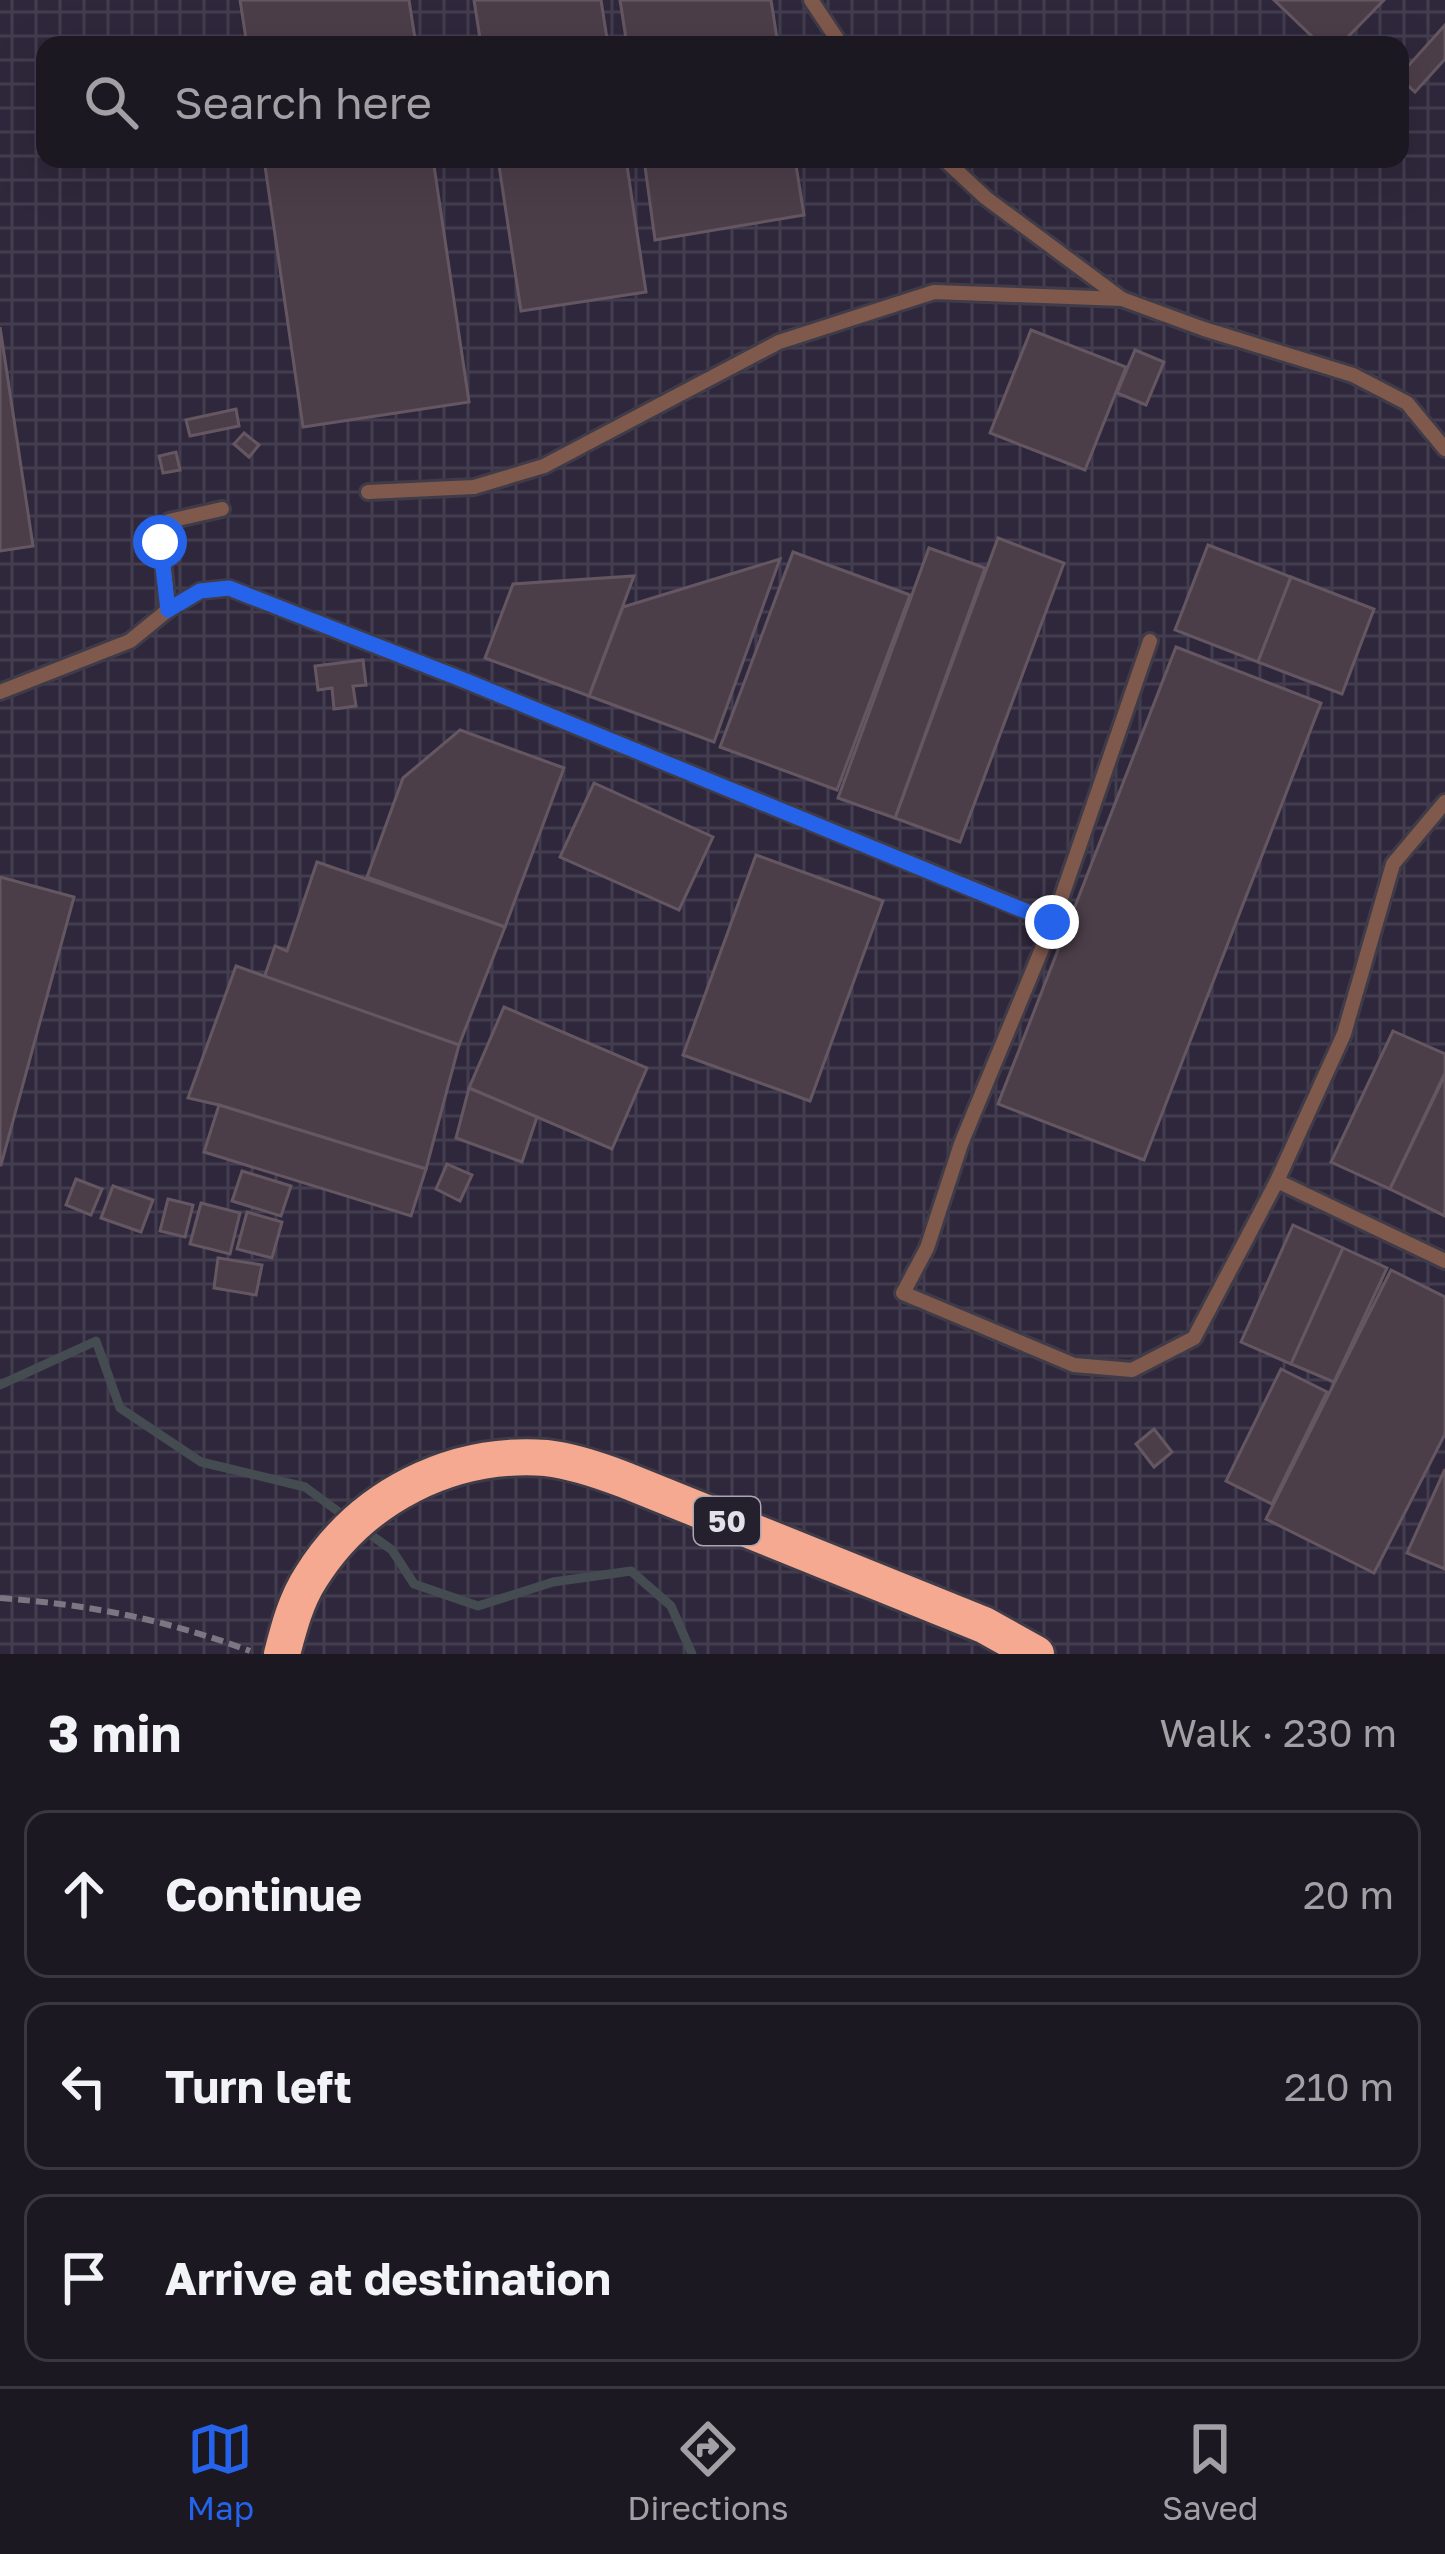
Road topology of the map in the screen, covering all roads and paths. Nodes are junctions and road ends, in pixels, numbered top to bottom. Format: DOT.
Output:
graph roads {
  1 [pos="811,0"];
  2 [pos="836,36"];
  3 [pos="954,168"];
  4 [pos="1122,299"];
  5 [pos="1445,449"];
  6 [pos="368,492"];
  7 [pos="222,509"];
  8 [pos="168,610"];
  9 [pos="1150,641"];
  10 [pos="0,692"];
  11 [pos="1445,802"];
  12 [pos="1052,922"];
  13 [pos="1277,1181"];
  14 [pos="1445,1261"];
  15 [pos="0,1598"];
  16 [pos="260,1654"];
  17 [pos="282,1654"];
  18 [pos="1036,1654"];
  1 -- 2 [label="lane"];
  3 -- 4 [label="lane"];
  4 -- 5 [label="lane"];
  4 -- 6 [label="lane"];
  7 -- 8 [label="lane"];
  8 -- 10 [label="lane"];
  8 -- 12 [label="lane"];
  9 -- 12 [label="lane"];
  11 -- 13 [label="lane"];
  12 -- 13 [label="lane"];
  13 -- 14 [label="lane"];
  15 -- 16 [label="path"];
  17 -- 18 [label="highway, 50"];
}
